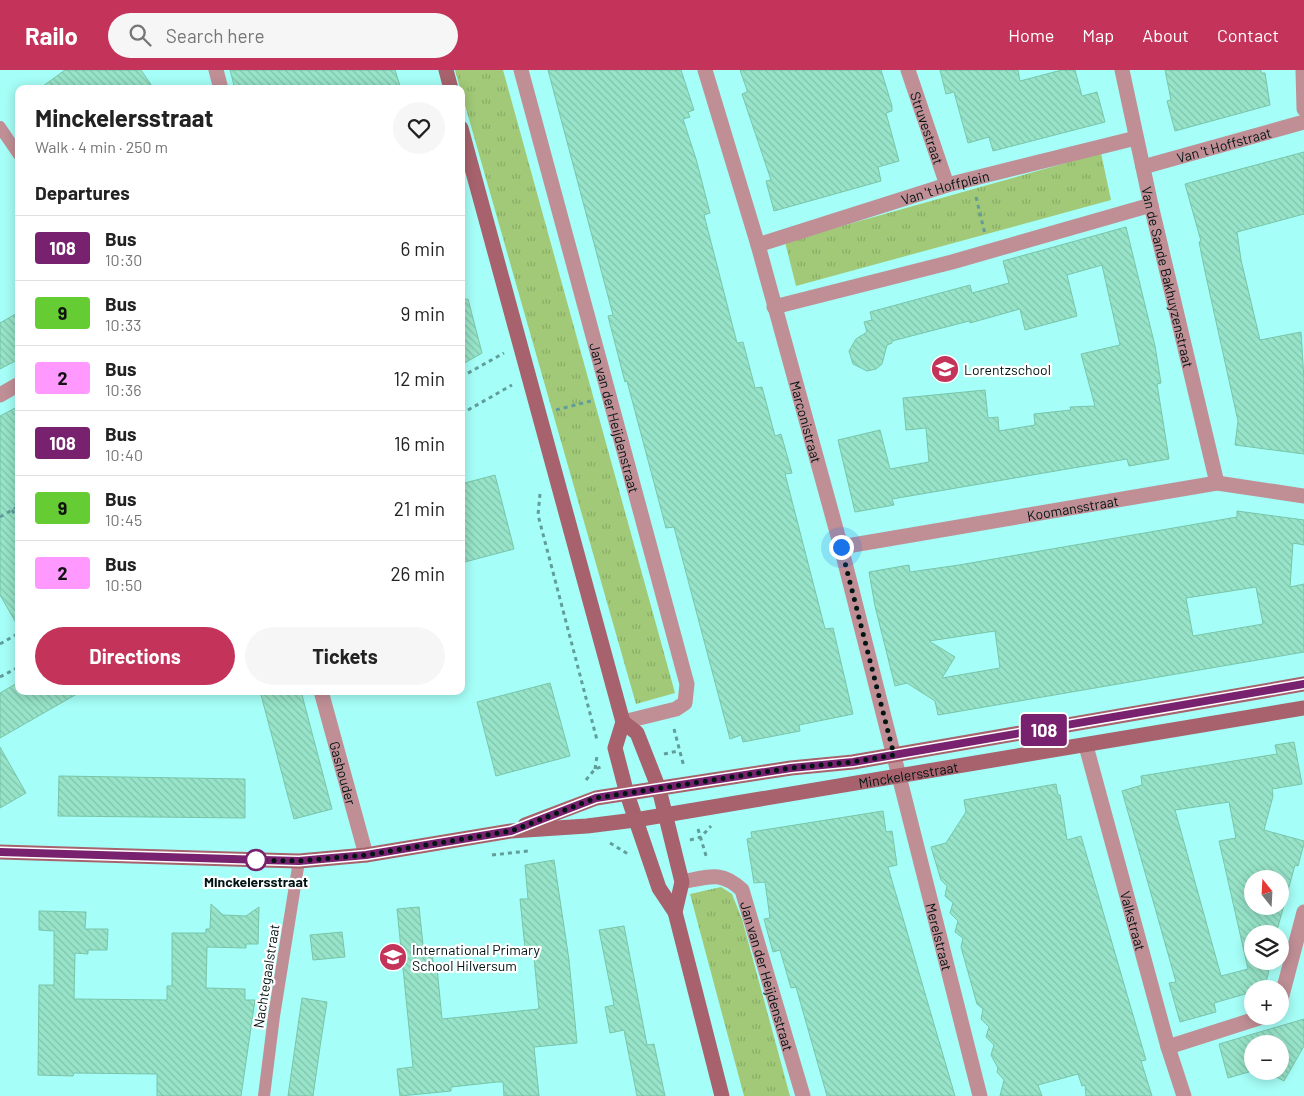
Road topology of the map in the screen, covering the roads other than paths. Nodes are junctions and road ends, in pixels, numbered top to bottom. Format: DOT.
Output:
graph roads {
  1 [pos="216,70"];
  2 [pos="446,70"];
  3 [pos="521,70"];
  4 [pos="705,70"];
  5 [pos="908,70"];
  6 [pos="1122,70"];
  7 [pos="1303,70"];
  8 [pos="220,85"];
  9 [pos="450,85"];
  10 [pos="1304,109"];
  11 [pos="1304,122"];
  12 [pos="0,127"];
  13 [pos="1136,138"];
  14 [pos="465,143"];
  15 [pos="15,150"];
  16 [pos="1143,167"];
  17 [pos="948,185"];
  18 [pos="1151,205"];
  19 [pos="758,245"];
  20 [pos="774,307"];
  21 [pos="15,386"];
  22 [pos="0,395"];
  23 [pos="1218,483"];
  24 [pos="1304,496"];
  25 [pos="841,547"];
  26 [pos="1304,678"];
  27 [pos="322,695"];
  28 [pos="1304,708"];
  29 [pos="623,722"];
  30 [pos="1086,746"];
  31 [pos="894,755"];
  32 [pos="899,776"];
  33 [pos="660,789"];
  34 [pos="627,794"];
  35 [pos="666,814"];
  36 [pos="635,820"];
  37 [pos="511,831"];
  38 [pos="0,852"];
  39 [pos="366,855"];
  40 [pos="299,861"];
  41 [pos="682,882"];
  42 [pos="675,912"];
  43 [pos="1304,912"];
  44 [pos="1286,980"];
  45 [pos="1244,1023"];
  46 [pos="1168,1046"];
  47 [pos="264,1096"];
  48 [pos="722,1096"];
  49 [pos="803,1096"];
  50 [pos="980,1096"];
  51 [pos="1184,1096"];
  1 -- 8 [label="street"];
  2 -- 9 [label="main road"];
  3 -- 29 [label="street, Jan van der Heijdenstraat"];
  4 -- 19 [label="street, Marconistraat"];
  5 -- 17 [label="street, Struvestraat"];
  6 -- 13 [label="street, Van de Sande Bakhuyzenstraat"];
  7 -- 10 [label="street"];
  11 -- 16 [label="street, Van 't Hoffstraat"];
  12 -- 15 [label="lane"];
  13 -- 16 [label="street, Van de Sande Bakhuyzenstraat"];
  13 -- 17 [label="street, Van 't Hoffplein"];
  14 -- 29 [label="main road"];
  16 -- 18 [label="street, Van de Sande Bakhuyzenstraat"];
  17 -- 19 [label="street, Van 't Hoffplein"];
  18 -- 20 [label="street"];
  18 -- 23 [label="street, Van de Sande Bakhuyzenstraat"];
  19 -- 20 [label="street, Marconistraat"];
  20 -- 25 [label="street, Marconistraat"];
  21 -- 22 [label="street"];
  23 -- 24 [label="street, Koomansstraat"];
  23 -- 25 [label="street, Koomansstraat"];
  25 -- 31 [label="street, Marconistraat"];
  26 -- 31 [label="main road, Minckelersstraat"];
  27 -- 39 [label="street, Gashouder"];
  28 -- 30 [label="main road, Minckelersstraat"];
  29 -- 33 [label="main road"];
  29 -- 34 [label="main road"];
  30 -- 32 [label="main road, Minckelersstraat"];
  30 -- 46 [label="street, Valkstraat"];
  31 -- 32 [label="street, Marconistraat"];
  31 -- 33 [label="main road, Minckelersstraat"];
  32 -- 35 [label="main road, Minckelersstraat"];
  32 -- 50 [label="street, Merelstraat"];
  33 -- 34 [label="main road, Minckelersstraat"];
  33 -- 35 [label="main road"];
  34 -- 36 [label="main road"];
  34 -- 37 [label="main road, Minckelersstraat"];
  35 -- 36 [label="main road, Minckelersstraat"];
  35 -- 41 [label="main road"];
  36 -- 37 [label="main road, Minckelersstraat"];
  36 -- 42 [label="main road"];
  37 -- 39 [label="main road, Minckelersstraat"];
  38 -- 40 [label="main road, Minckelersstraat"];
  39 -- 40 [label="main road, Minckelersstraat"];
  40 -- 47 [label="lane, Nachtegaalstraat"];
  41 -- 42 [label="main road"];
  41 -- 49 [label="street, Jan van der Heijdenstraat"];
  42 -- 48 [label="main road"];
  43 -- 44 [label="street"];
  45 -- 46 [label="street"];
  46 -- 51 [label="street, Valkstraat"];
}
